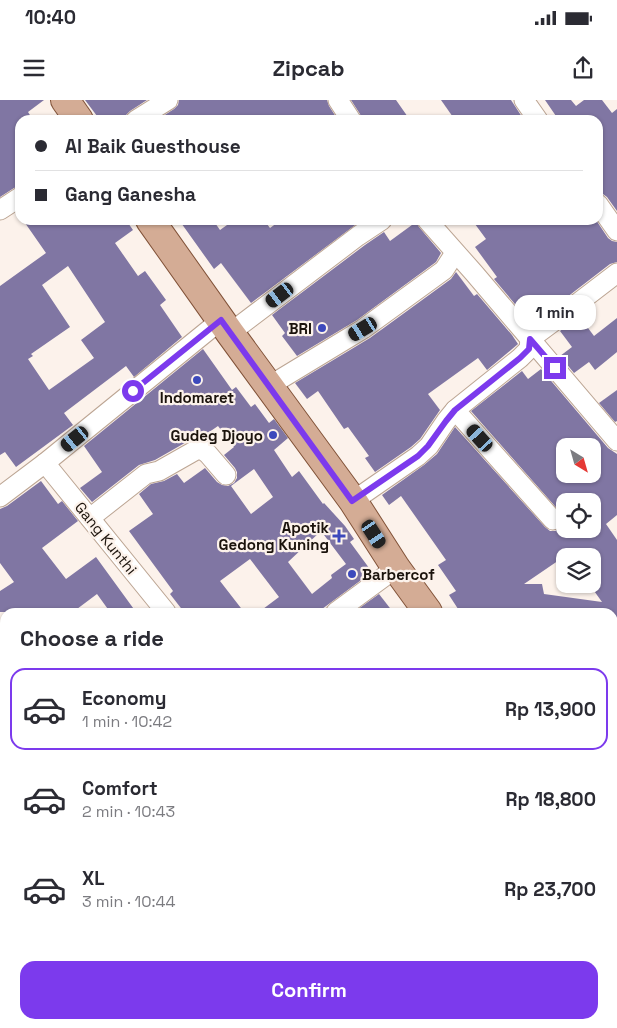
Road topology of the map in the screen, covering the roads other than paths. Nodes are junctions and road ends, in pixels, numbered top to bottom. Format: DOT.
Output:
graph roads {
  1 [pos="65,100"];
  2 [pos="168,100"];
  3 [pos="338,100"];
  4 [pos="76,115"];
  5 [pos="144,115"];
  6 [pos="348,115"];
  7 [pos="15,200"];
  8 [pos="0,210"];
  9 [pos="603,211"];
  10 [pos="154,225"];
  11 [pos="374,225"];
  12 [pos="431,225"];
  13 [pos="617,231"];
  14 [pos="455,253"];
  15 [pos="617,273"];
  16 [pos="226,326"];
  17 [pos="530,339"];
  18 [pos="269,386"];
  19 [pos="455,410"];
  20 [pos="617,441"];
  21 [pos="46,463"];
  22 [pos="226,476"];
  23 [pos="2,490"];
  24 [pos="352,501"];
  25 [pos="90,518"];
  26 [pos="553,520"];
  27 [pos="396,568"];
  28 [pos="156,608"];
  29 [pos="341,608"];
  30 [pos="425,608"];
  1 -- 4 [label="main road"];
  2 -- 5 [label="street"];
  3 -- 6 [label="street"];
  7 -- 8 [label="street"];
  9 -- 13 [label="street"];
  10 -- 16 [label="main road"];
  11 -- 16 [label="street"];
  12 -- 14 [label="street"];
  14 -- 17 [label="street"];
  14 -- 18 [label="street"];
  15 -- 17 [label="street"];
  16 -- 18 [label="main road"];
  16 -- 21 [label="street"];
  17 -- 19 [label="street"];
  17 -- 20 [label="street"];
  18 -- 24 [label="main road"];
  19 -- 24 [label="street"];
  19 -- 26 [label="street"];
  21 -- 23 [label="street"];
  21 -- 25 [label="street, Gang Kunthi"];
  22 -- 25 [label="street"];
  24 -- 27 [label="main road"];
  25 -- 28 [label="street, Gang Kunthi"];
  27 -- 29 [label="street"];
  27 -- 30 [label="main road"];
}
